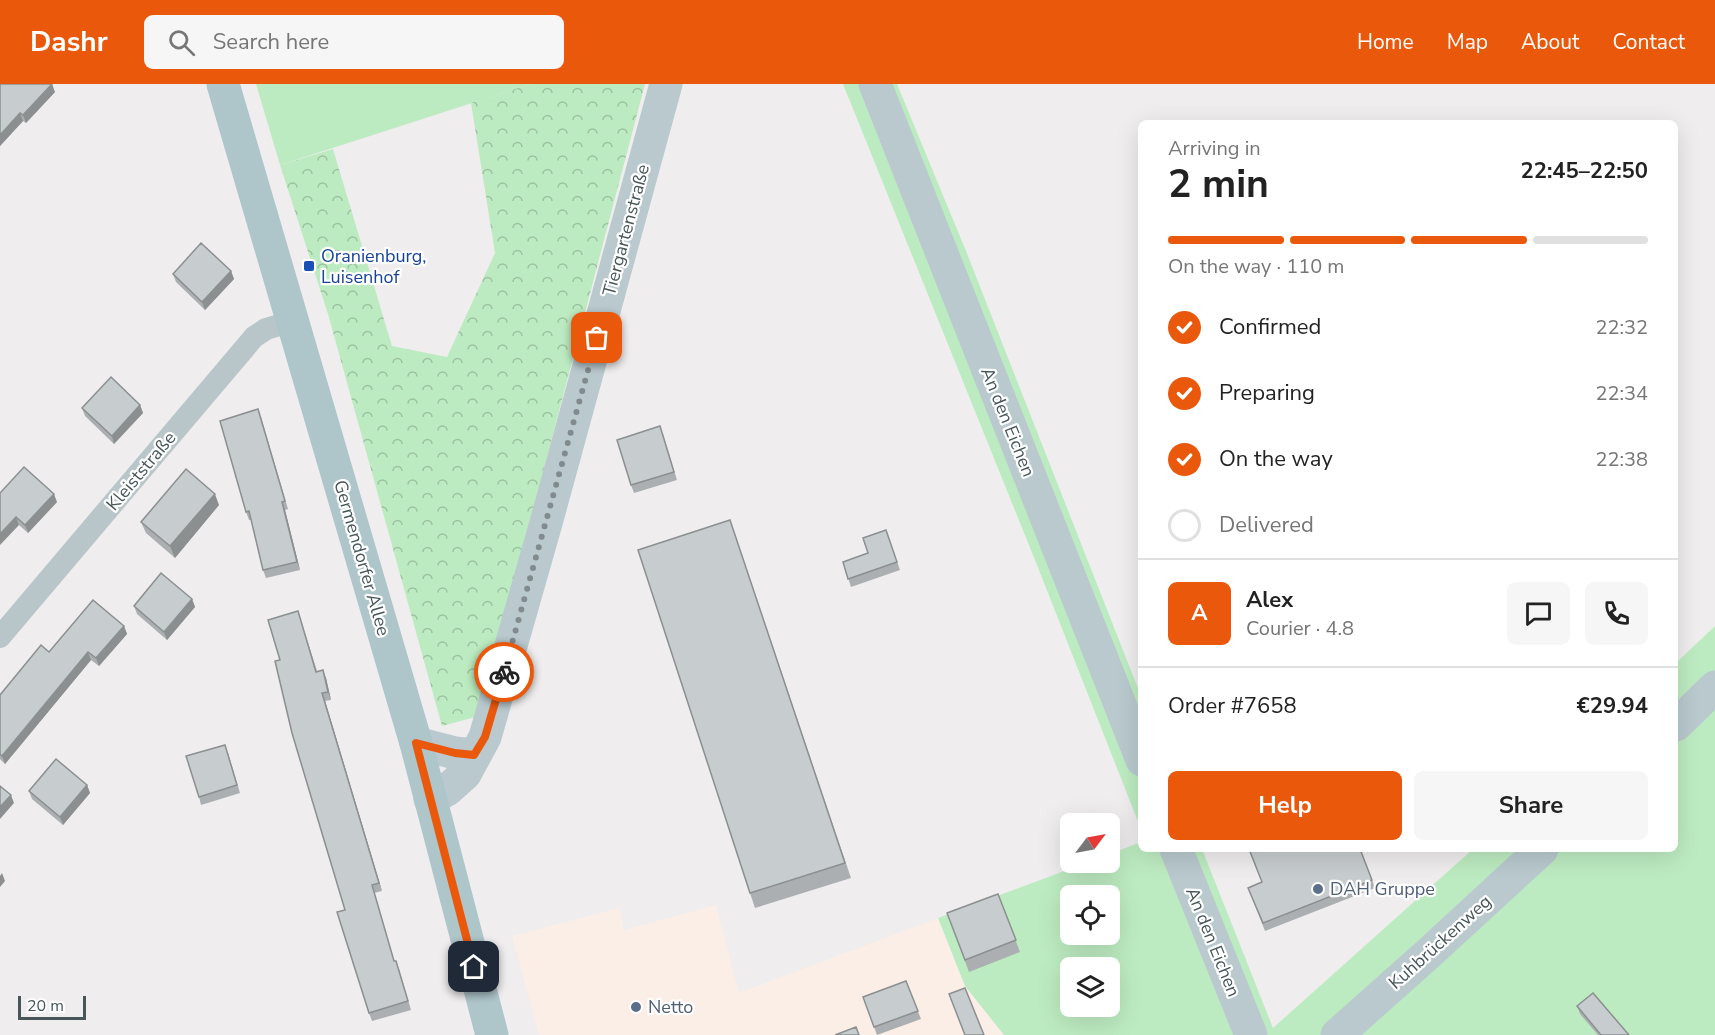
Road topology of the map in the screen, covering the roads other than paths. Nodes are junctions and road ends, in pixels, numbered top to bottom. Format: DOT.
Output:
graph roads {
  1 [pos="224,84"];
  2 [pos="666,84"];
  3 [pos="875,84"];
  4 [pos="293,321"];
  5 [pos="0,637"];
  6 [pos="1715,687"];
  7 [pos="1678,723"];
  8 [pos="416,743"];
  9 [pos="1138,750"];
  10 [pos="474,755"];
  11 [pos="430,799"];
  12 [pos="1177,852"];
  13 [pos="1539,852"];
  14 [pos="492,1035"];
  15 [pos="1251,1035"];
  16 [pos="1337,1035"];
  1 -- 4 [label="main road, Germendorfer Allee"];
  2 -- 10 [label="street, Tiergartenstraße"];
  3 -- 9 [label="street, An den Eichen"];
  4 -- 5 [label="street, Kleiststraße"];
  4 -- 8 [label="main road, Germendorfer Allee"];
  6 -- 7 [label="street"];
  8 -- 10 [label="street"];
  8 -- 11 [label="main road, Germendorfer Allee"];
  10 -- 11 [label="street, Tiergartenstraße"];
  11 -- 14 [label="main road, Germendorfer Allee"];
  12 -- 15 [label="street, An den Eichen"];
  13 -- 16 [label="street, Kuhbrückenweg"];
}
